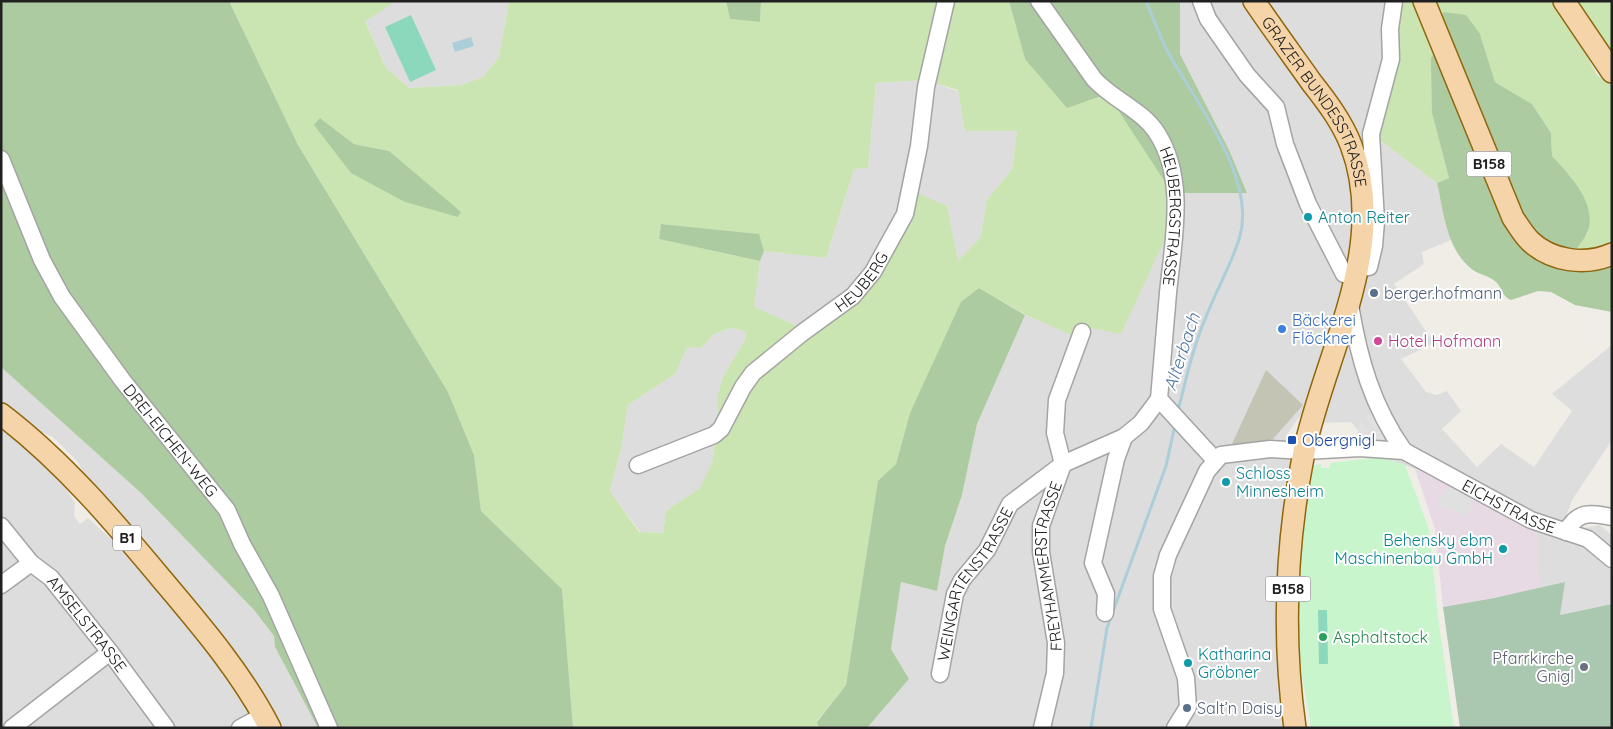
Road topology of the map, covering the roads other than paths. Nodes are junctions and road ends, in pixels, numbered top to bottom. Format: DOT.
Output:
graph roads {
  1 [pos="946,1"];
  2 [pos="1039,1"];
  3 [pos="1201,1"];
  4 [pos="1254,1"];
  5 [pos="1394,1"];
  6 [pos="1424,1"];
  7 [pos="1564,1"];
  8 [pos="1612,72"];
  9 [pos="1,159"];
  10 [pos="1612,254"];
  11 [pos="1357,273"];
  12 [pos="1349,300"];
  13 [pos="1082,332"];
  14 [pos="1159,399"];
  15 [pos="1,414"];
  16 [pos="1124,437"];
  17 [pos="1304,451"];
  18 [pos="1404,451"];
  19 [pos="1214,460"];
  20 [pos="1063,464"];
  21 [pos="638,465"];
  22 [pos="1612,517"];
  23 [pos="1,526"];
  24 [pos="1566,532"];
  25 [pos="1612,559"];
  26 [pos="31,563"];
  27 [pos="1,585"];
  28 [pos="1105,613"];
  29 [pos="110,652"];
  30 [pos="940,674"];
  31 [pos="267,721"];
  32 [pos="12,728"];
  33 [pos="166,728"];
  34 [pos="240,728"];
  35 [pos="329,728"];
  36 [pos="1042,728"];
  37 [pos="1175,728"];
  38 [pos="1295,728"];
  1 -- 21 [label="street, HEUBERG"];
  2 -- 14 [label="street, HEUBERGSTRASSE"];
  3 -- 11 [label="street"];
  4 -- 11 [label="main road, GRAZER BUNDESSTRASSE / B158"];
  5 -- 11 [label="street"];
  6 -- 10 [label="main road, B158"];
  7 -- 8 [label="main road"];
  9 -- 35 [label="street, DREI-EICHEN-WEG"];
  11 -- 12 [label="main road, GRAZER BUNDESSTRASSE / B158"];
  12 -- 17 [label="main road, GRAZER BUNDESSTRASSE / B158"];
  12 -- 18 [label="street, EICHSTRASSE"];
  13 -- 20 [label="street"];
  14 -- 16 [label="street, WEINGARTENSTRASSE"];
  14 -- 19 [label="street"];
  15 -- 31 [label="main road, B1"];
  16 -- 20 [label="street, WEINGARTENSTRASSE"];
  16 -- 28 [label="street"];
  17 -- 18 [label="street, EICHSTRASSE"];
  17 -- 19 [label="street"];
  17 -- 38 [label="main road, B158"];
  18 -- 24 [label="street, EICHSTRASSE"];
  19 -- 37 [label="street"];
  20 -- 30 [label="street, WEINGARTENSTRASSE"];
  20 -- 36 [label="street, FREYHAMMERSTRASSE"];
  22 -- 24 [label="street"];
  23 -- 26 [label="street, AMSELSTRASSE"];
  24 -- 25 [label="street, EICHSTRASSE"];
  26 -- 27 [label="street"];
  26 -- 29 [label="street, AMSELSTRASSE"];
  29 -- 32 [label="street"];
  29 -- 33 [label="street, AMSELSTRASSE"];
  31 -- 34 [label="street"];
}
